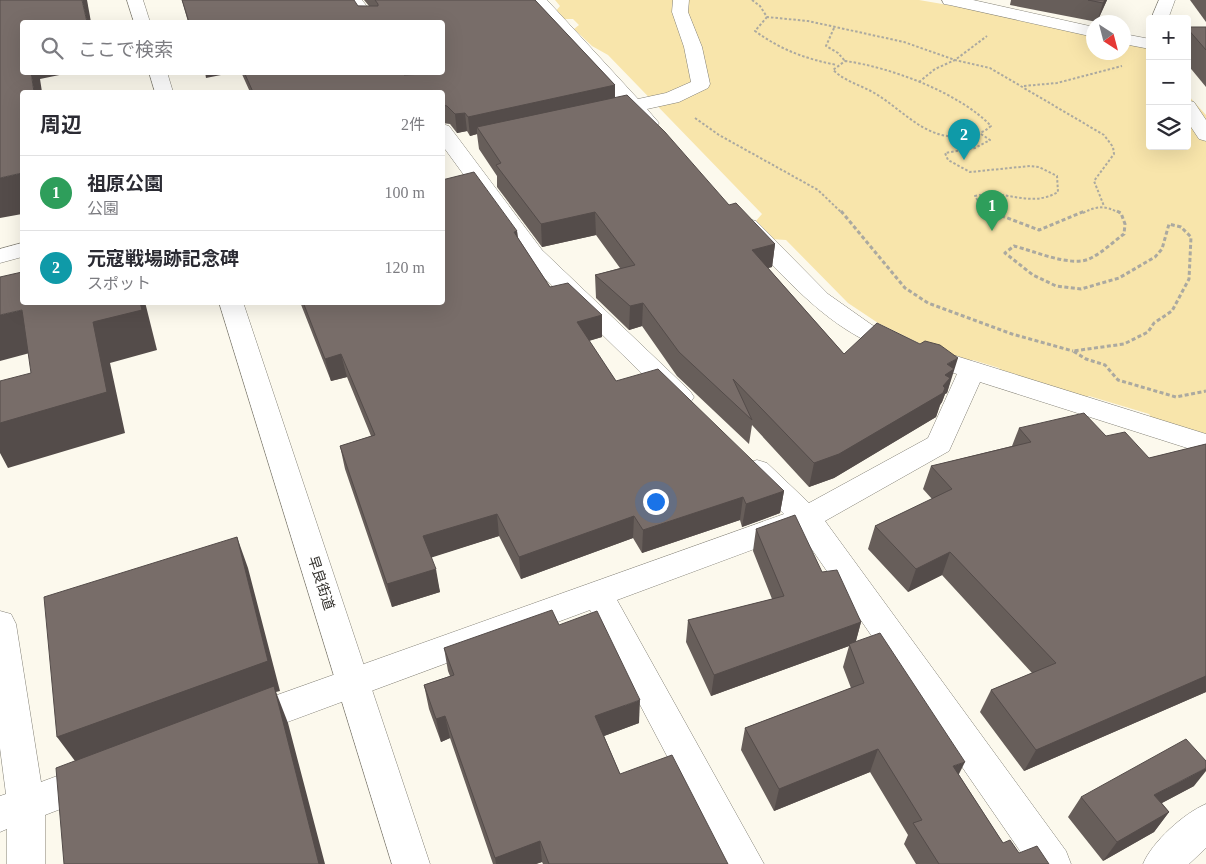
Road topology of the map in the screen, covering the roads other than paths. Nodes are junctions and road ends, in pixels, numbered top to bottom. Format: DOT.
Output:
graph roads {
  1 [pos="135,0"];
  2 [pos="354,0"];
  3 [pos="538,0"];
  4 [pos="681,0"];
  5 [pos="950,0"];
  6 [pos="1167,0"];
  7 [pos="1160,15"];
  8 [pos="141,20"];
  9 [pos="369,20"];
  10 [pos="1086,30"];
  11 [pos="1131,39"];
  12 [pos="1146,42"];
  13 [pos="159,75"];
  14 [pos="405,75"];
  15 [pos="163,90"];
  16 [pos="416,90"];
  17 [pos="632,106"];
  18 [pos="604,112"];
  19 [pos="1191,112"];
  20 [pos="1206,135"];
  21 [pos="667,141"];
  22 [pos="453,143"];
  23 [pos="736,213"];
  24 [pos="20,251"];
  25 [pos="0,256"];
  26 [pos="232,305"];
  27 [pos="972,370"];
  28 [pos="699,414"];
  29 [pos="1206,444"];
  30 [pos="742,456"];
  31 [pos="806,518"];
  32 [pos="597,593"];
  33 [pos="0,624"];
  34 [pos="352,681"];
  35 [pos="222,731"];
  36 [pos="119,770"];
  37 [pos="13,810"];
  38 [pos="1206,822"];
  39 [pos="26,864"];
  40 [pos="411,864"];
  41 [pos="745,864"];
  42 [pos="1052,864"];
  43 [pos="1162,864"];
  1 -- 8 [label="street"];
  2 -- 9 [label="street"];
  3 -- 17 [label="street"];
  4 -- 17 [label="street"];
  5 -- 10 [label="street"];
  6 -- 7 [label="street"];
  11 -- 12 [label="street"];
  13 -- 15 [label="street"];
  14 -- 16 [label="street"];
  17 -- 18 [label="street"];
  17 -- 21 [label="street"];
  19 -- 20 [label="street"];
  22 -- 28 [label="street"];
  23 -- 27 [label="street"];
  24 -- 25 [label="street"];
  26 -- 34 [label="street, 早良街道"];
  27 -- 29 [label="street"];
  27 -- 31 [label="street"];
  30 -- 31 [label="street"];
  31 -- 32 [label="street"];
  31 -- 42 [label="street"];
  32 -- 34 [label="street"];
  32 -- 41 [label="street"];
  33 -- 37 [label="street"];
  34 -- 35 [label="street"];
  34 -- 40 [label="street, 早良街道"];
  36 -- 37 [label="street"];
  37 -- 39 [label="street"];
  38 -- 43 [label="street"];
}
